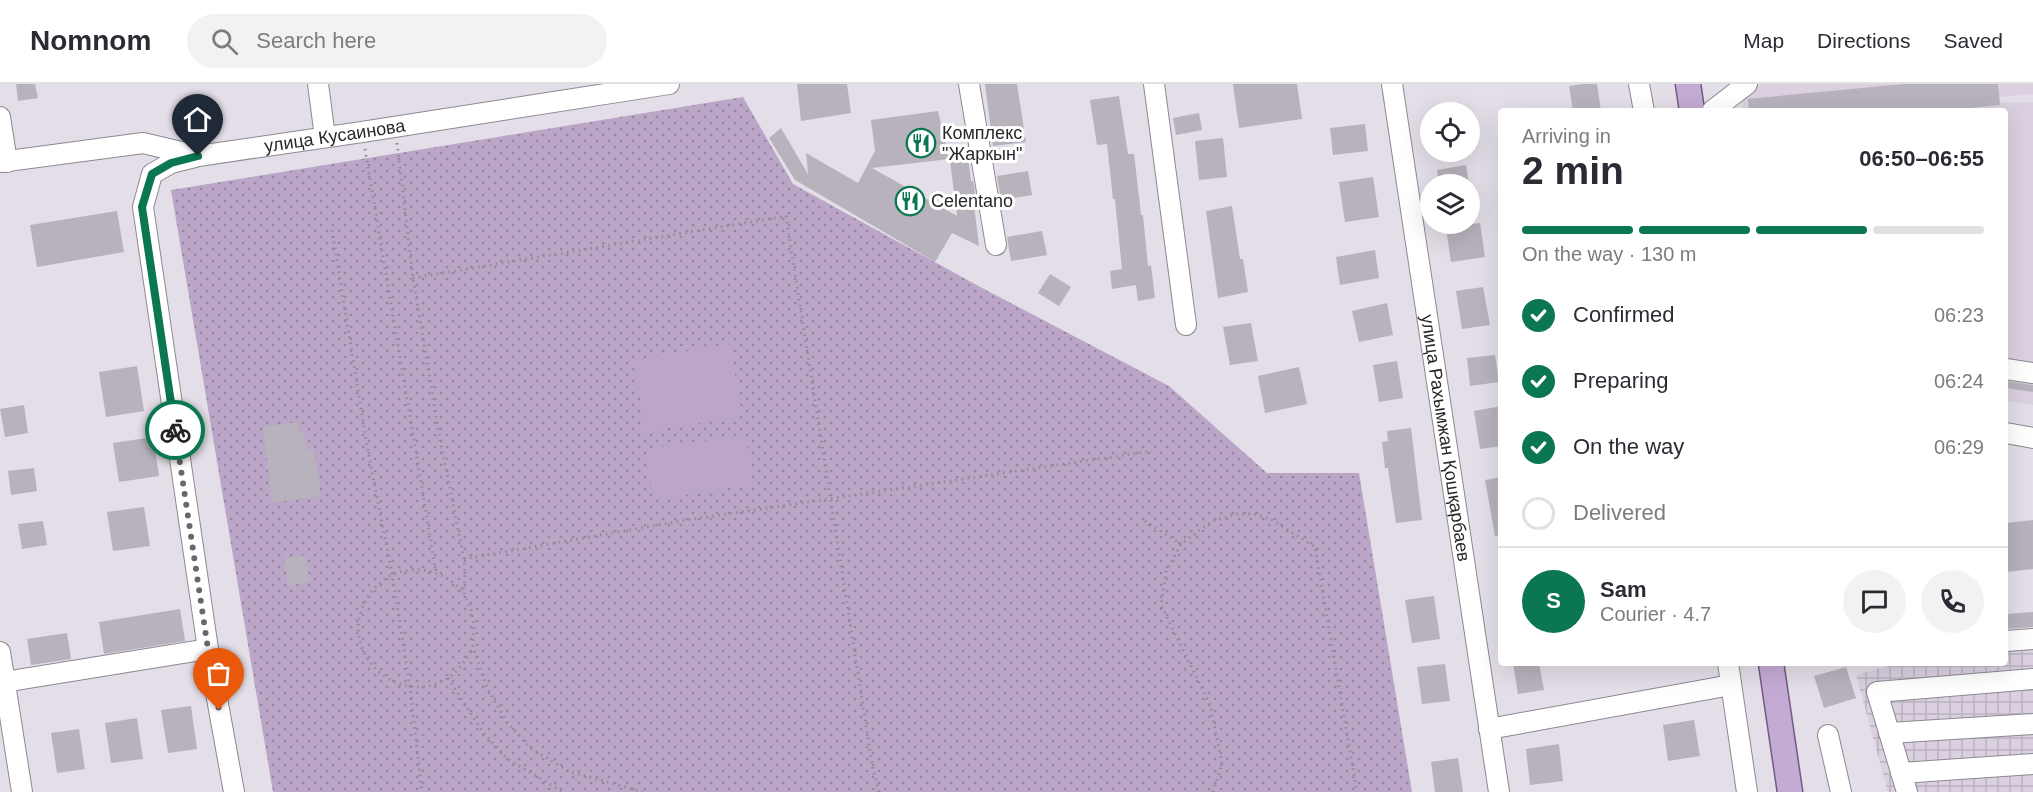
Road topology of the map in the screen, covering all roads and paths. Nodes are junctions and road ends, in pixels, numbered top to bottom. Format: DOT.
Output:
graph roads {
  1 [pos="318,84"];
  2 [pos="669,84"];
  3 [pos="969,84"];
  4 [pos="1154,84"];
  5 [pos="1392,84"];
  6 [pos="1639,84"];
  7 [pos="1688,84"];
  8 [pos="1747,84"];
  9 [pos="621,88"];
  10 [pos="1643,108"];
  11 [pos="1692,108"];
  12 [pos="1716,108"];
  13 [pos="0,117"];
  14 [pos="394,127"];
  15 [pos="362,132"];
  16 [pos="325,137"];
  17 [pos="198,156"];
  18 [pos="3,162"];
  19 [pos="332,230"];
  20 [pos="996,245"];
  21 [pos="413,278"];
  22 [pos="1186,325"];
  23 [pos="2008,369"];
  24 [pos="2033,373"];
  25 [pos="2008,433"];
  26 [pos="2033,438"];
  27 [pos="1152,451"];
  28 [pos="830,498"];
  29 [pos="1145,521"];
  30 [pos="1181,544"];
  31 [pos="464,559"];
  32 [pos="436,572"];
  33 [pos="392,574"];
  34 [pos="463,591"];
  35 [pos="2033,639"];
  36 [pos="2008,641"];
  37 [pos="473,646"];
  38 [pos="208,649"];
  39 [pos="0,652"];
  40 [pos="1728,666"];
  41 [pos="1771,666"];
  42 [pos="448,678"];
  43 [pos="2033,680"];
  44 [pos="2,684"];
  45 [pos="1731,686"];
  46 [pos="410,687"];
  47 [pos="2033,724"];
  48 [pos="1489,729"];
  49 [pos="1889,733"];
  50 [pos="1828,735"];
  51 [pos="2033,764"];
  52 [pos="1904,783"];
  53 [pos="22,792"];
  54 [pos="234,792"];
  55 [pos="422,792"];
  56 [pos="563,792"];
  57 [pos="643,792"];
  58 [pos="879,792"];
  59 [pos="1213,792"];
  60 [pos="1357,792"];
  61 [pos="1499,792"];
  62 [pos="1747,792"];
  63 [pos="1790,792"];
  64 [pos="1841,792"];
  1 -- 16 [label="street"];
  2 -- 9 [label="street, улица Кусаинова"];
  3 -- 20 [label="street"];
  4 -- 22 [label="street"];
  5 -- 48 [label="street, улица Рахымжан Қошқарбаев"];
  6 -- 10 [label="street"];
  7 -- 11 [label="main road"];
  8 -- 12 [label="street"];
  9 -- 14 [label="street, улица Кусаинова"];
  13 -- 18 [label="street"];
  14 -- 15 [label="street, улица Кусаинова"];
  14 -- 21 [label="path"];
  15 -- 16 [label="street, улица Кусаинова"];
  15 -- 32 [label="path"];
  16 -- 17 [label="street, улица Кусаинова"];
  17 -- 18 [label="street, улица Кусаинова"];
  17 -- 38 [label="street"];
  19 -- 33 [label="path"];
  21 -- 28 [label="path"];
  21 -- 31 [label="path"];
  23 -- 24 [label="street"];
  25 -- 26 [label="street"];
  27 -- 28 [label="path"];
  28 -- 31 [label="path"];
  28 -- 58 [label="path"];
  29 -- 30 [label="path"];
  30 -- 59 [label="path"];
  30 -- 60 [label="path"];
  31 -- 34 [label="path"];
  32 -- 33 [label="path"];
  32 -- 34 [label="path"];
  33 -- 46 [label="path"];
  33 -- 46 [label="path"];
  34 -- 37 [label="path"];
  35 -- 36 [label="street"];
  37 -- 42 [label="path"];
  37 -- 57 [label="path"];
  38 -- 44 [label="street"];
  38 -- 54 [label="street"];
  39 -- 44 [label="street"];
  40 -- 45 [label="street"];
  41 -- 63 [label="main road"];
  42 -- 46 [label="path"];
  42 -- 56 [label="path"];
  43 -- 49 [label="street"];
  44 -- 53 [label="street"];
  45 -- 48 [label="street"];
  45 -- 62 [label="street"];
  46 -- 55 [label="path"];
  47 -- 49 [label="street"];
  48 -- 61 [label="street, улица Рахымжан Қошқарбаев"];
  49 -- 52 [label="street"];
  50 -- 64 [label="street"];
  51 -- 52 [label="street"];
}
